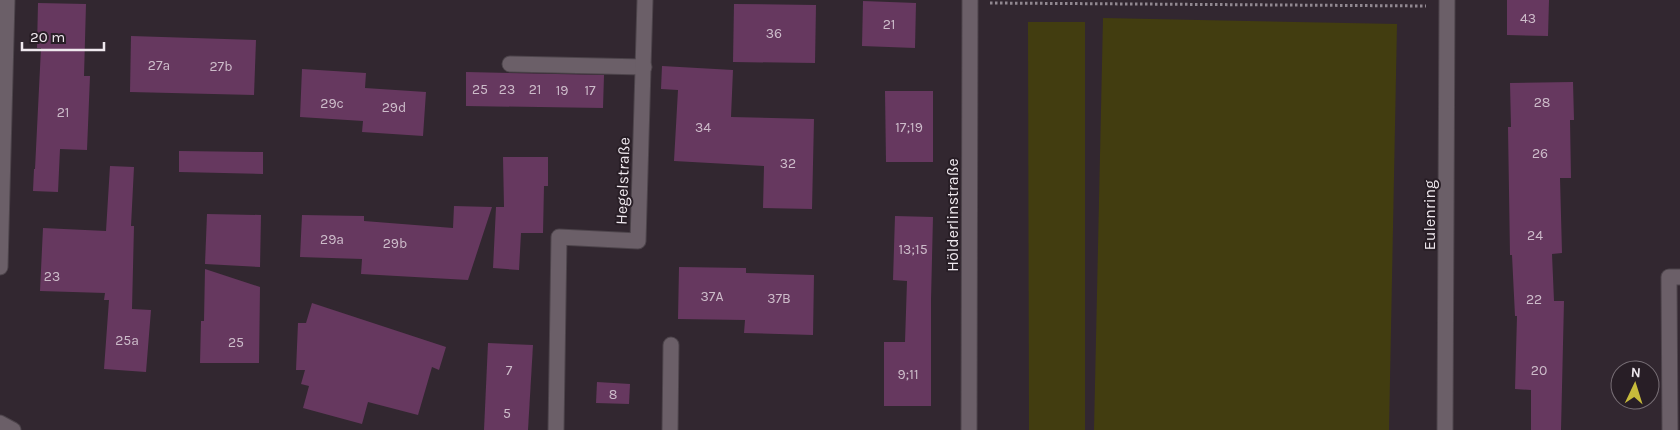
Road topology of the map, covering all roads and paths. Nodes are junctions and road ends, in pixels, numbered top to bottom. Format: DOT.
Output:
graph roads {
  1 [pos="8,0"];
  2 [pos="645,0"];
  3 [pos="970,2"];
  4 [pos="1447,3"];
  5 [pos="510,64"];
  6 [pos="644,67"];
  7 [pos="0,267"];
  8 [pos="1680,277"];
  9 [pos="671,344"];
  10 [pos="0,423"];
  11 [pos="13,430"];
  12 [pos="556,430"];
  13 [pos="670,430"];
  14 [pos="969,430"];
  15 [pos="1445,430"];
  16 [pos="1670,430"];
  1 -- 7 [label="street"];
  2 -- 6 [label="street, Hegelstraße"];
  3 -- 4 [label="path"];
  3 -- 14 [label="street, Hölderlinstraße"];
  4 -- 15 [label="street, Eulenring"];
  5 -- 6 [label="street"];
  6 -- 12 [label="street, Hegelstraße"];
  8 -- 16 [label="street"];
  9 -- 13 [label="street"];
  10 -- 11 [label="street"];
}
